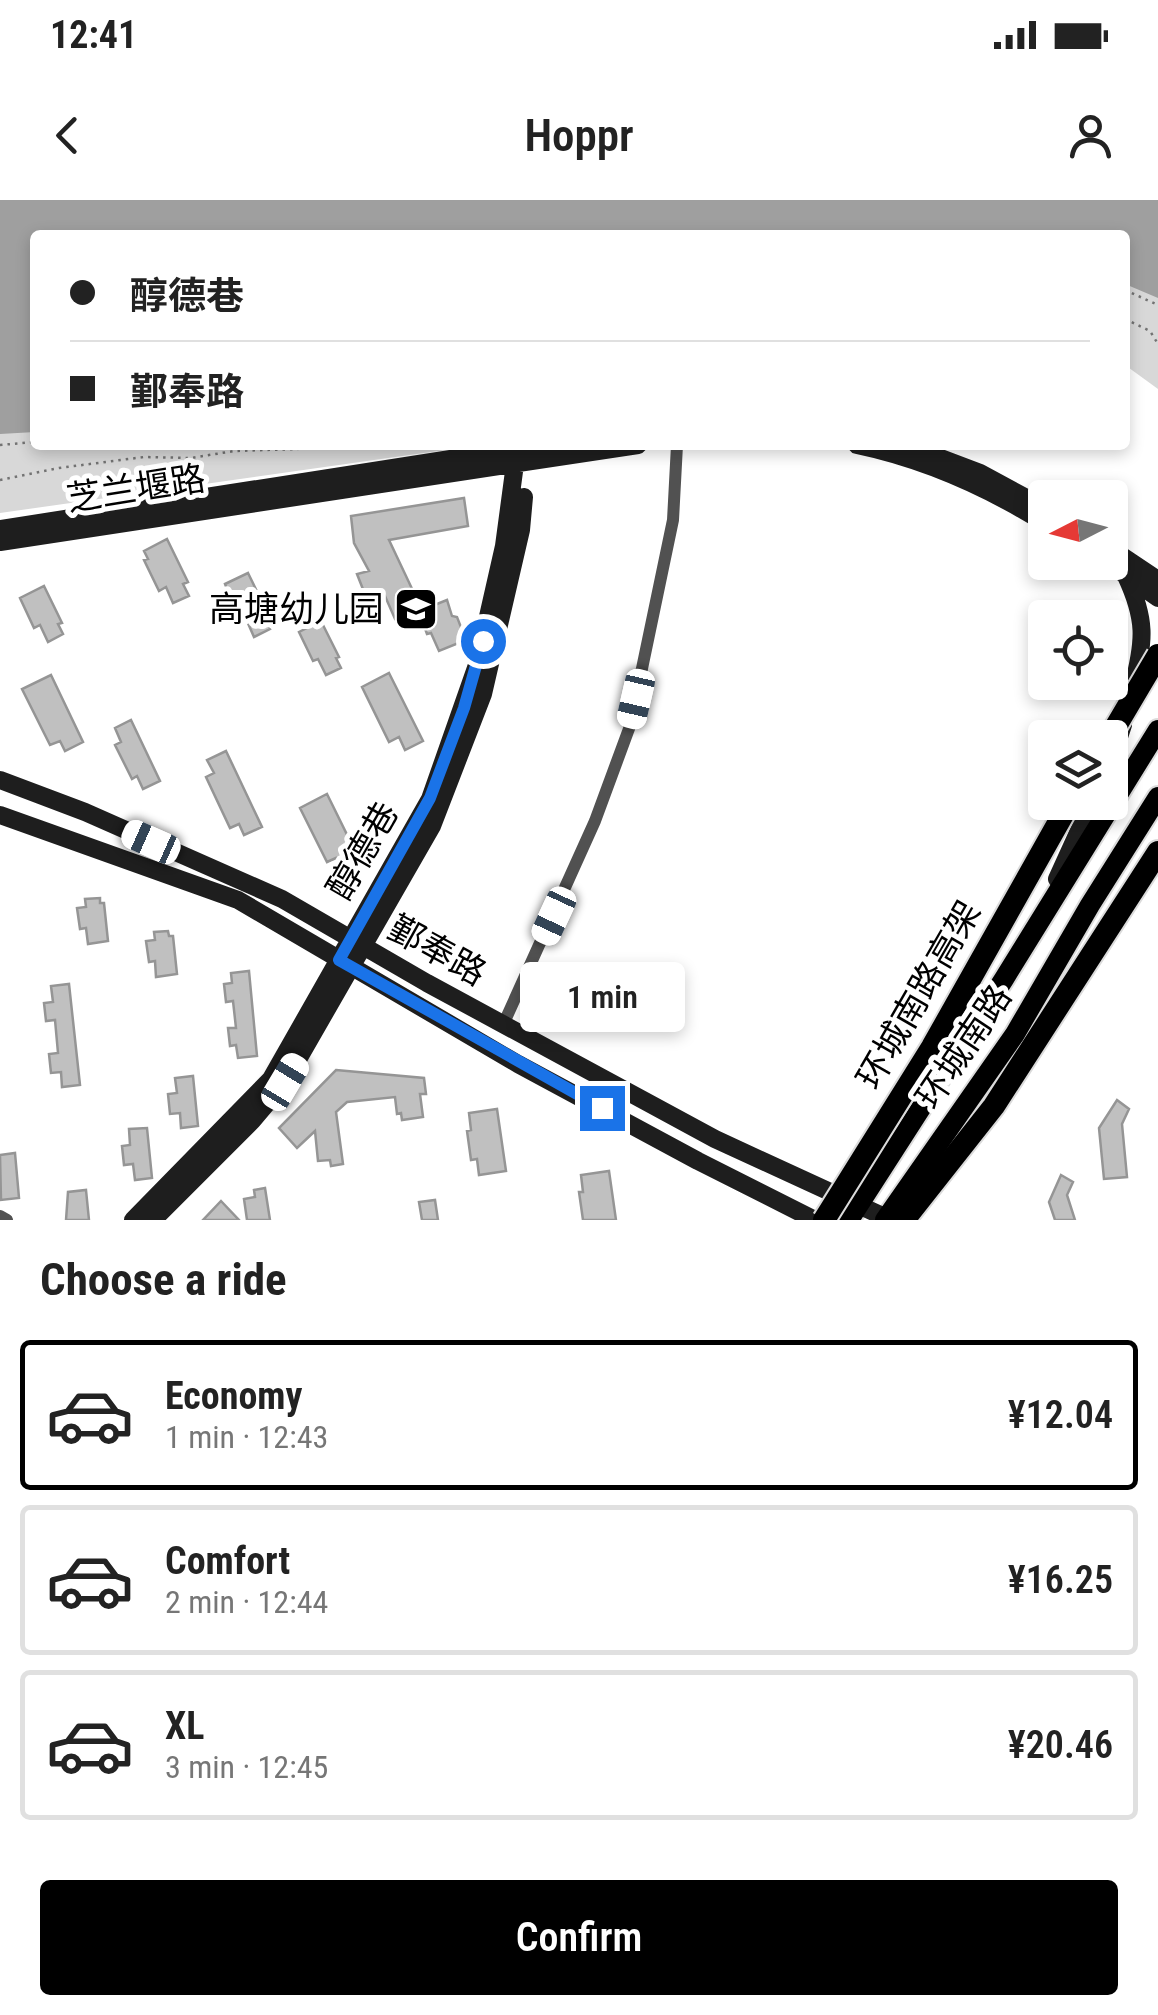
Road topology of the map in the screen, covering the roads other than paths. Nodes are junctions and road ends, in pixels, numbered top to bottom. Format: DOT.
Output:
graph roads {
  1 [pos="568,450"];
  2 [pos="677,450"];
  3 [pos="875,450"];
  4 [pos="919,450"];
  5 [pos="526,453"];
  6 [pos="1028,499"];
  7 [pos="1028,514"];
  8 [pos="0,529"];
  9 [pos="0,542"];
  10 [pos="1128,560"];
  11 [pos="1128,577"];
  12 [pos="1128,580"];
  13 [pos="1158,580"];
  14 [pos="1158,598"];
  15 [pos="1158,655"];
  16 [pos="1120,720"];
  17 [pos="1123,720"];
  18 [pos="1158,730"];
  19 [pos="0,780"];
  20 [pos="1158,796"];
  21 [pos="1158,811"];
  22 [pos="0,814"];
  23 [pos="1060,820"];
  24 [pos="1084,820"];
  25 [pos="1158,852"];
  26 [pos="1090,905"];
  27 [pos="1030,938"];
  28 [pos="356,943"];
  29 [pos="345,964"];
  30 [pos="504,1025"];
  31 [pos="854,1212"];
  32 [pos="133,1220"];
  33 [pos="153,1220"];
  34 [pos="815,1220"];
  35 [pos="824,1220"];
  36 [pos="892,1220"];
  1 -- 5 [label="street, 芝兰堰路"];
  2 -- 30 [label="street"];
  3 -- 7 [label="street"];
  4 -- 6 [label="street"];
  5 -- 8 [label="street, 芝兰堰路"];
  5 -- 9 [label="street, 芝兰堰路"];
  5 -- 28 [label="street, 醇德巷"];
  10 -- 13 [label="street"];
  11 -- 14 [label="street"];
  12 -- 17 [label="street"];
  15 -- 16 [label="highway, bridge"];
  18 -- 27 [label="main road, 环城南路"];
  19 -- 28 [label="street, 鄞奉路"];
  20 -- 26 [label="main road, 环城南路"];
  21 -- 26 [label="street"];
  22 -- 29 [label="street, 鄞奉路"];
  23 -- 35 [label="highway, 环城南路高架, bridge"];
  24 -- 27 [label="street"];
  25 -- 36 [label="highway"];
  26 -- 36 [label="main road, 环城南路"];
  27 -- 31 [label="main road, 环城南路"];
  28 -- 29 [label="street, 醇德巷"];
  28 -- 30 [label="street, 鄞奉路"];
  29 -- 32 [label="street, 醇德巷"];
  29 -- 33 [label="street, 醇德巷"];
  29 -- 34 [label="street, 鄞奉路"];
  30 -- 31 [label="street, 鄞奉路"];
  31 -- 36 [label="street, 鄞奉路"];
}
